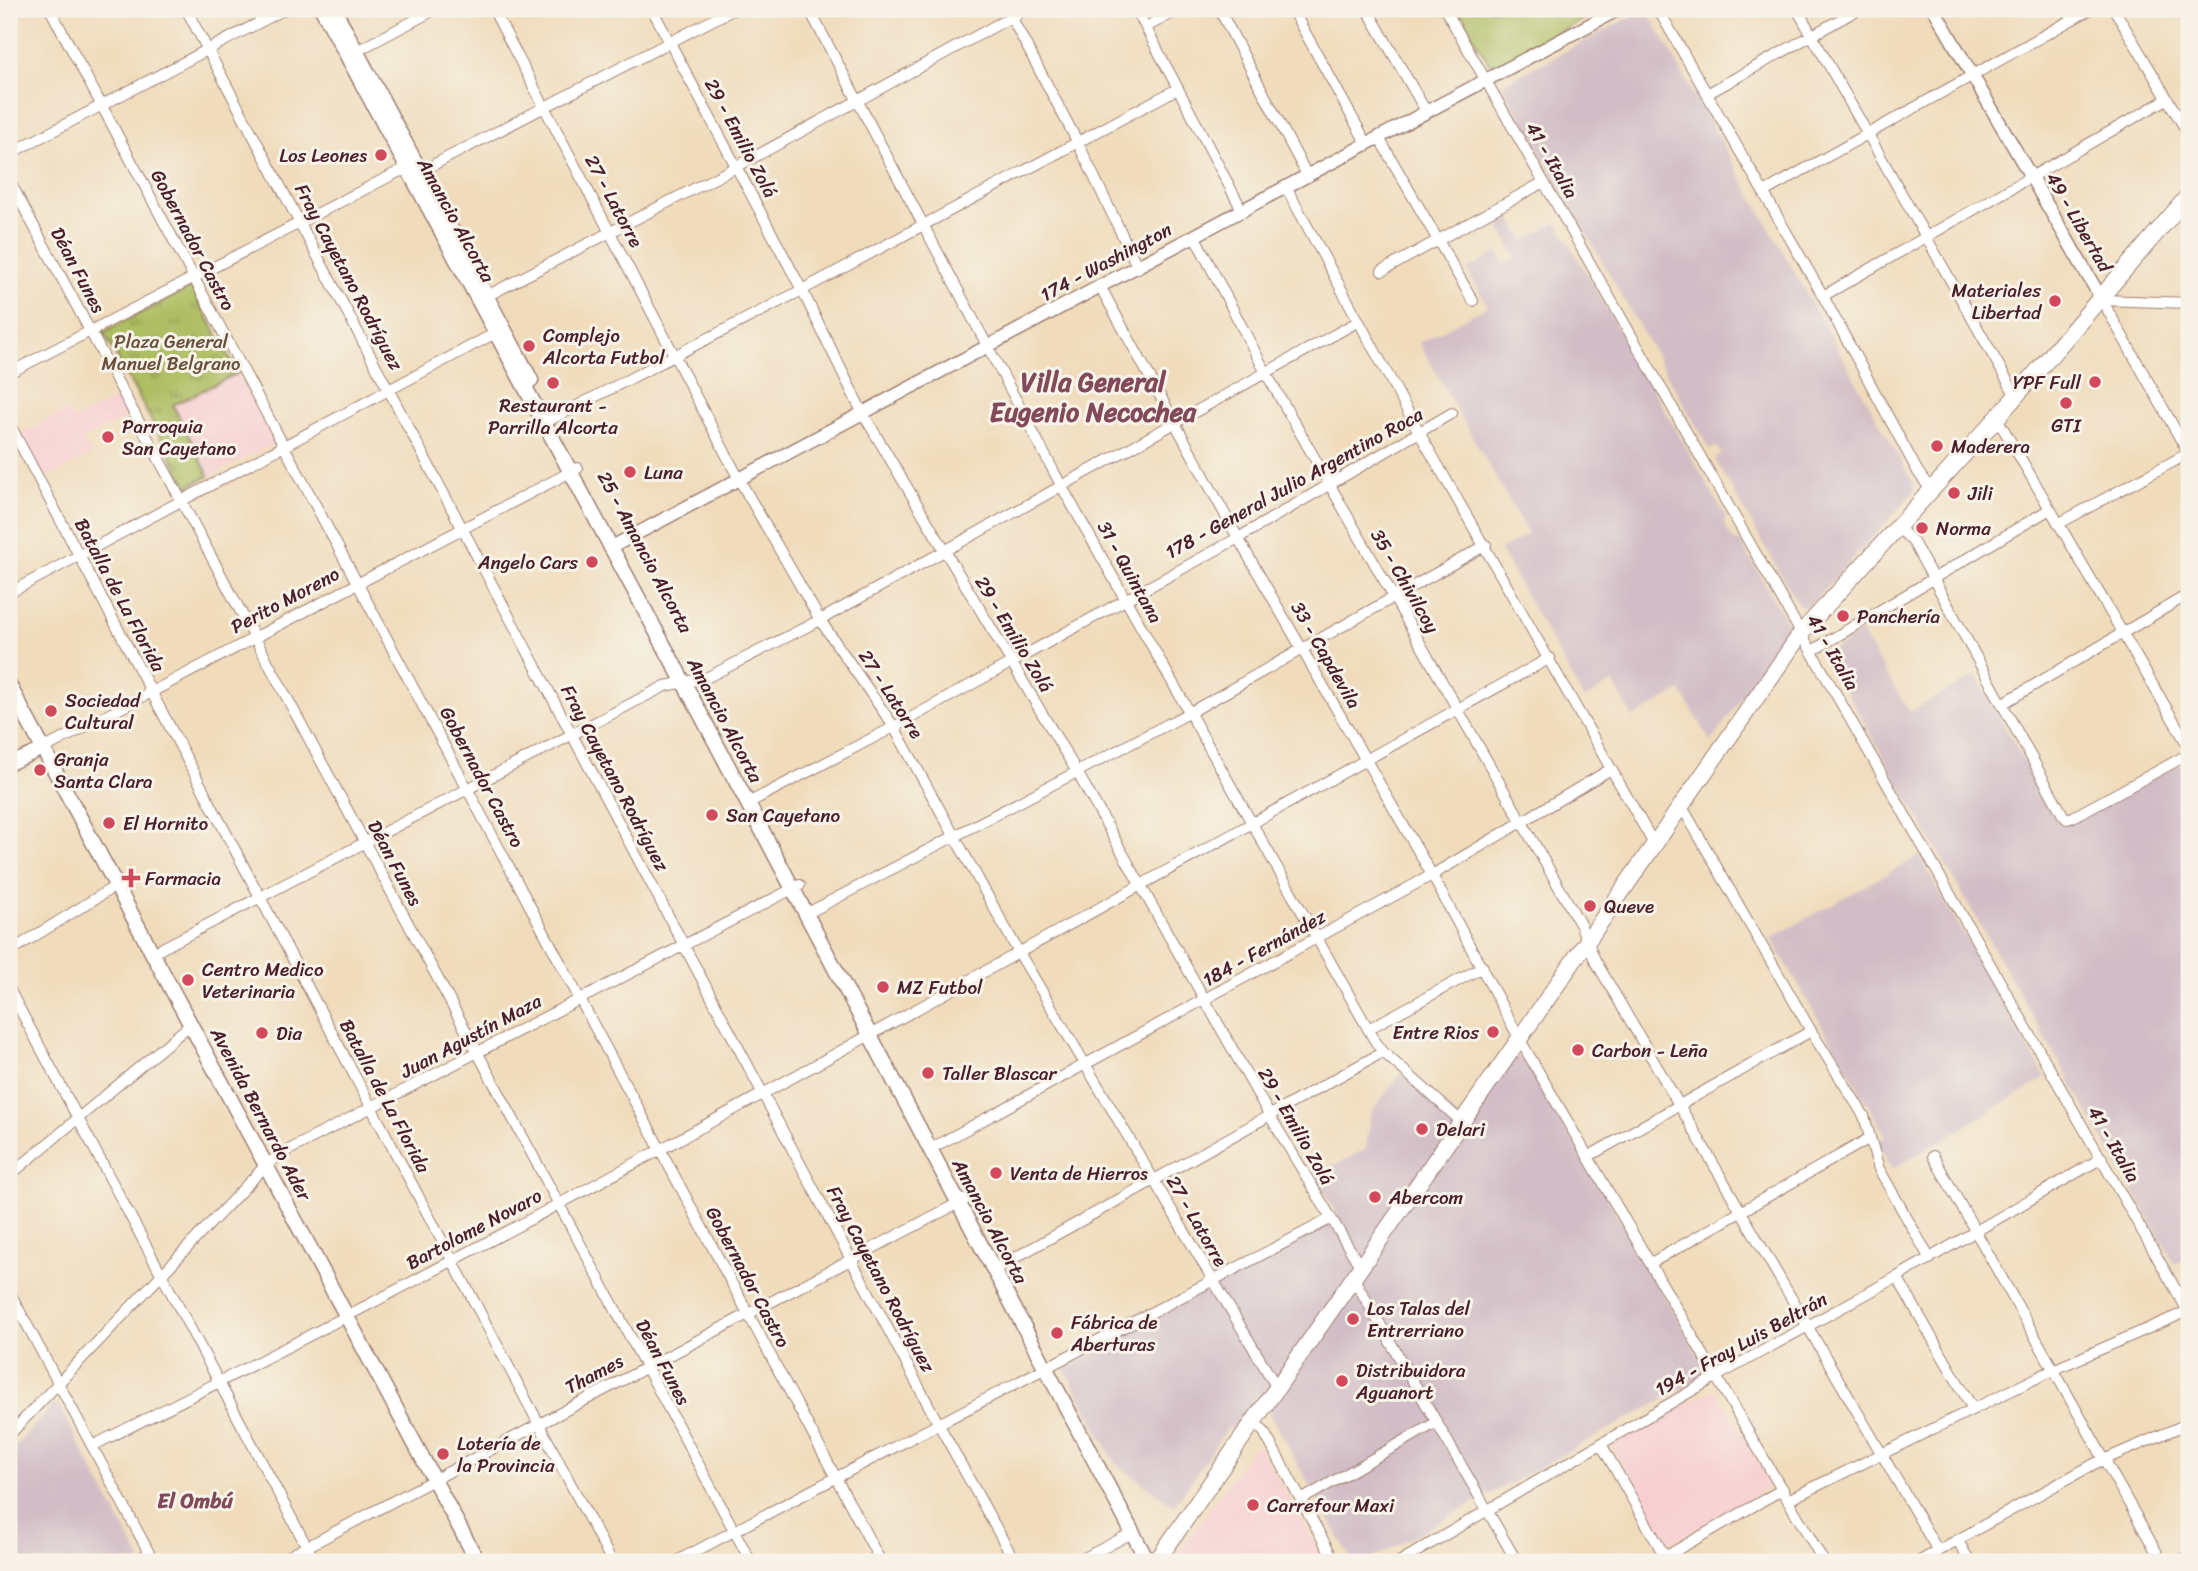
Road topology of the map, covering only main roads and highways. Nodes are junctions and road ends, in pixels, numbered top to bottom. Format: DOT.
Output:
graph roads {
  1 [pos="322,9"];
  2 [pos="334,9"];
  3 [pos="352,54"];
  4 [pos="2189,194"];
  5 [pos="9,685"];
  6 [pos="1050,1366"];
  7 [pos="478,1562"];
  8 [pos="1155,1562"];
  1 -- 3 [label="main road"];
  2 -- 3 [label="main road"];
  3 -- 6 [label="main road, Amancio Alcorta"];
  4 -- 8 [label="main road"];
  5 -- 7 [label="main road, Avenida Bernardo Ader"];
  6 -- 8 [label="main road"];
  6 -- 8 [label="main road"];
}
